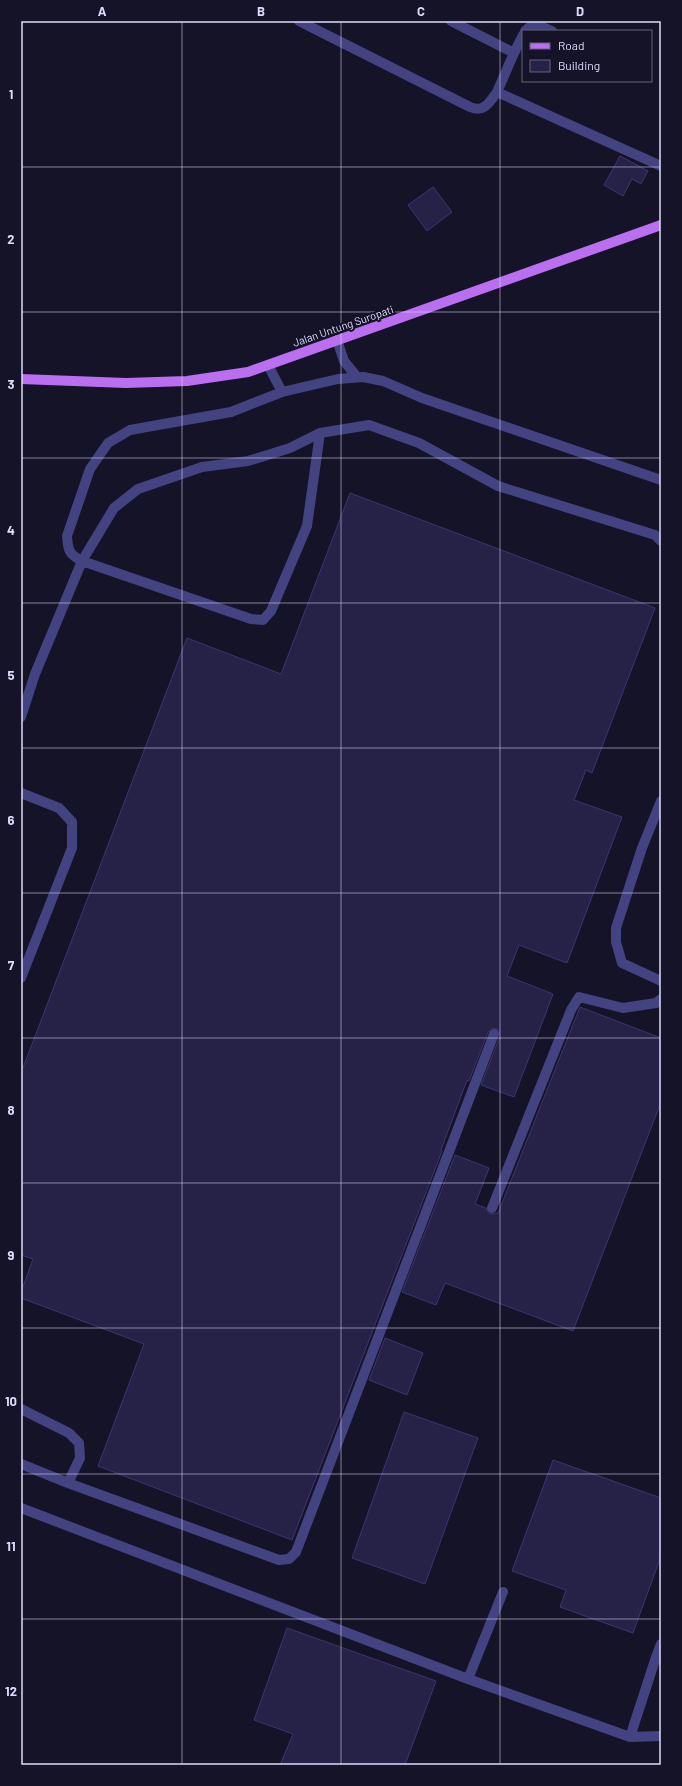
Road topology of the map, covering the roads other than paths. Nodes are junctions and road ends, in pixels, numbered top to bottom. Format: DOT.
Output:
graph roads {
  1 [pos="299,21"];
  2 [pos="451,21"];
  3 [pos="526,30"];
  4 [pos="550,30"];
  5 [pos="522,38"];
  6 [pos="514,53"];
  7 [pos="497,92"];
  8 [pos="661,166"];
  9 [pos="661,225"];
  10 [pos="337,340"];
  11 [pos="268,365"];
  12 [pos="357,377"];
  13 [pos="21,379"];
  14 [pos="282,392"];
  15 [pos="320,433"];
  16 [pos="661,480"];
  17 [pos="661,540"];
  18 [pos="82,561"];
  19 [pos="21,718"];
  20 [pos="21,793"];
  21 [pos="661,801"];
  22 [pos="21,978"];
  23 [pos="661,981"];
  24 [pos="661,999"];
  25 [pos="494,1034"];
  26 [pos="492,1208"];
  27 [pos="21,1408"];
  28 [pos="21,1464"];
  29 [pos="68,1483"];
  30 [pos="21,1508"];
  31 [pos="503,1592"];
  32 [pos="661,1644"];
  33 [pos="658,1657"];
  34 [pos="468,1679"];
  35 [pos="661,1736"];
  36 [pos="630,1737"];
  1 -- 7 [label="street"];
  2 -- 6 [label="street"];
  3 -- 4 [label="street"];
  5 -- 6 [label="street"];
  6 -- 7 [label="street"];
  7 -- 8 [label="street"];
  9 -- 10 [label="main road, Jalan Untung Suropati"];
  10 -- 11 [label="main road, Jalan Untung Suropati"];
  10 -- 12 [label="street"];
  11 -- 13 [label="main road, Jalan Untung Suropati"];
  11 -- 14 [label="street"];
  12 -- 14 [label="street"];
  12 -- 16 [label="street"];
  14 -- 18 [label="street"];
  15 -- 17 [label="street"];
  15 -- 18 [label="street"];
  15 -- 18 [label="street"];
  18 -- 19 [label="street"];
  20 -- 22 [label="street"];
  21 -- 23 [label="street"];
  24 -- 26 [label="street"];
  25 -- 29 [label="street"];
  27 -- 29 [label="street"];
  28 -- 29 [label="street"];
  30 -- 34 [label="street"];
  31 -- 34 [label="street"];
  32 -- 33 [label="street"];
  33 -- 36 [label="street"];
  34 -- 36 [label="street"];
  35 -- 36 [label="street"];
}
